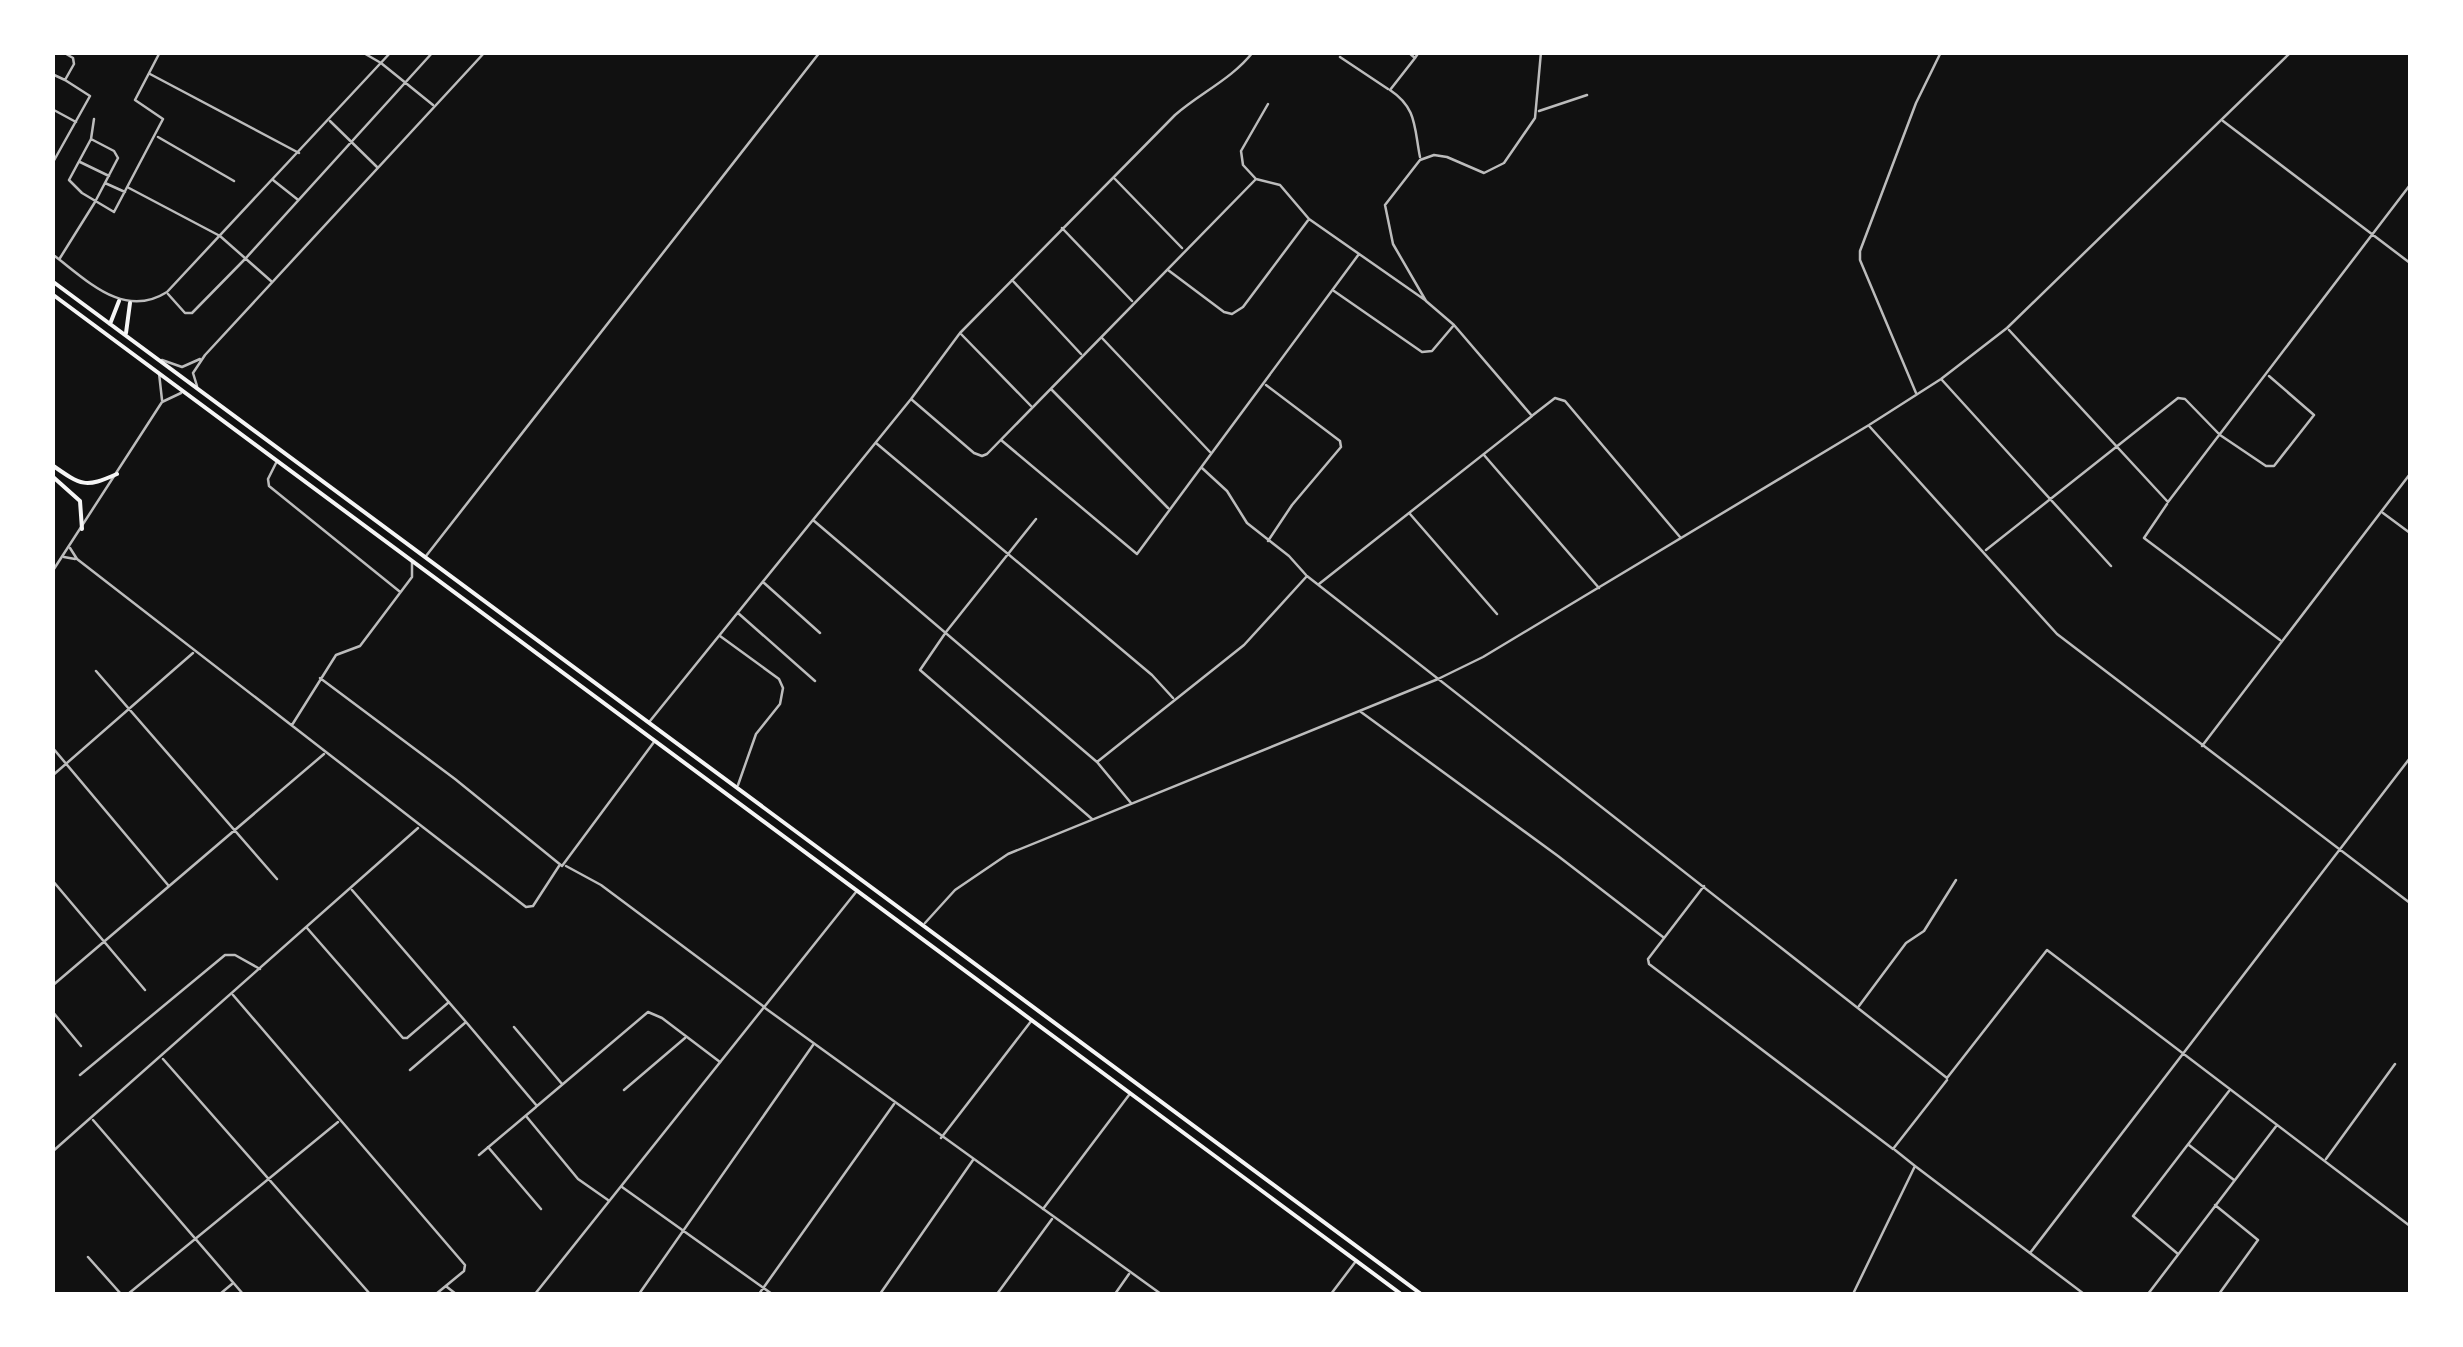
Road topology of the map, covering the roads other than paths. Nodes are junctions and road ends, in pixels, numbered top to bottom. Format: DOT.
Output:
graph roads {
  1 [pos="63,52"];
  2 [pos="160,52"];
  3 [pos="362,52"];
  4 [pos="391,52"];
  5 [pos="434,52"];
  6 [pos="486,52"];
  7 [pos="820,52"];
  8 [pos="1253,52"];
  9 [pos="1408,52"];
  10 [pos="1419,52"];
  11 [pos="1542,52"];
  12 [pos="1941,52"];
  13 [pos="2291,52"];
  14 [pos="1340,57"];
  15 [pos="1415,58"];
  16 [pos="382,63"];
  17 [pos="52,74"];
  18 [pos="148,74"];
  19 [pos="65,80"];
  20 [pos="407,83"];
  21 [pos="1390,90"];
  22 [pos="1588,95"];
  23 [pos="1268,104"];
  24 [pos="435,107"];
  25 [pos="52,110"];
  26 [pos="1537,112"];
  27 [pos="94,119"];
  28 [pos="2222,120"];
  29 [pos="330,121"];
  30 [pos="76,122"];
  31 [pos="156,136"];
  32 [pos="90,139"];
  33 [pos="351,142"];
  34 [pos="299,153"];
  35 [pos="1420,160"];
  36 [pos="78,162"];
  37 [pos="52,164"];
  38 [pos="378,168"];
  39 [pos="108,176"];
  40 [pos="1114,178"];
  41 [pos="1256,179"];
  42 [pos="273,180"];
  43 [pos="234,181"];
  44 [pos="105,183"];
  45 [pos="2410,185"];
  46 [pos="127,191"];
  47 [pos="298,200"];
  48 [pos="96,202"];
  49 [pos="1308,219"];
  50 [pos="1062,228"];
  51 [pos="2373,234"];
  52 [pos="220,236"];
  53 [pos="1184,250"];
  54 [pos="52,254"];
  55 [pos="1360,254"];
  56 [pos="246,258"];
  57 [pos="59,259"];
  58 [pos="2410,263"];
  59 [pos="1167,268"];
  60 [pos="1011,279"];
  61 [pos="52,281"];
  62 [pos="272,282"];
  63 [pos="1333,290"];
  64 [pos="166,292"];
  65 [pos="52,294"];
  66 [pos="119,301"];
  67 [pos="1426,301"];
  68 [pos="1133,302"];
  69 [pos="130,303"];
  70 [pos="110,324"];
  71 [pos="1454,325"];
  72 [pos="2006,328"];
  73 [pos="960,333"];
  74 [pos="126,336"];
  75 [pos="1101,337"];
  76 [pos="153,355"];
  77 [pos="205,355"];
  78 [pos="1082,356"];
  79 [pos="159,373"];
  80 [pos="2266,374"];
  81 [pos="1941,379"];
  82 [pos="1264,384"];
  83 [pos="1050,388"];
  84 [pos="198,389"];
  85 [pos="184,392"];
  86 [pos="1916,394"];
  87 [pos="911,398"];
  88 [pos="162,402"];
  89 [pos="1032,406"];
  90 [pos="1532,416"];
  91 [pos="1869,426"];
  92 [pos="2220,435"];
  93 [pos="1001,440"];
  94 [pos="875,442"];
  95 [pos="2115,447"];
  96 [pos="1212,454"];
  97 [pos="1483,454"];
  98 [pos="278,461"];
  99 [pos="52,464"];
  100 [pos="1202,468"];
  101 [pos="117,474"];
  102 [pos="2410,474"];
  103 [pos="52,476"];
  104 [pos="2050,500"];
  105 [pos="2168,502"];
  106 [pos="1169,509"];
  107 [pos="2382,512"];
  108 [pos="1409,513"];
  109 [pos="812,519"];
  110 [pos="1036,520"];
  111 [pos="82,529"];
  112 [pos="2410,533"];
  113 [pos="1682,538"];
  114 [pos="1268,540"];
  115 [pos="70,548"];
  116 [pos="1985,551"];
  117 [pos="1010,554"];
  118 [pos="426,557"];
  119 [pos="64,558"];
  120 [pos="77,559"];
  121 [pos="412,562"];
  122 [pos="2111,566"];
  123 [pos="52,572"];
  124 [pos="429,574"];
  125 [pos="1308,576"];
  126 [pos="412,577"];
  127 [pos="762,582"];
  128 [pos="1318,585"];
  129 [pos="1598,588"];
  130 [pos="400,592"];
  131 [pos="737,612"];
  132 [pos="1497,614"];
  133 [pos="946,632"];
  134 [pos="820,633"];
  135 [pos="719,635"];
  136 [pos="2282,641"];
  137 [pos="194,652"];
  138 [pos="96,671"];
  139 [pos="320,678"];
  140 [pos="1438,679"];
  141 [pos="815,681"];
  142 [pos="1174,699"];
  143 [pos="130,707"];
  144 [pos="1359,711"];
  145 [pos="650,721"];
  146 [pos="292,727"];
  147 [pos="655,741"];
  148 [pos="2202,746"];
  149 [pos="52,748"];
  150 [pos="326,753"];
  151 [pos="2410,758"];
  152 [pos="1097,762"];
  153 [pos="67,764"];
  154 [pos="52,776"];
  155 [pos="737,787"];
  156 [pos="1132,804"];
  157 [pos="1093,820"];
  158 [pos="419,827"];
  159 [pos="236,831"];
  160 [pos="2342,850"];
  161 [pos="562,865"];
  162 [pos="277,879"];
  163 [pos="52,880"];
  164 [pos="1956,880"];
  165 [pos="169,886"];
  166 [pos="1704,886"];
  167 [pos="351,889"];
  168 [pos="858,891"];
  169 [pos="2410,902"];
  170 [pos="924,924"];
  171 [pos="306,927"];
  172 [pos="1664,938"];
  173 [pos="104,941"];
  174 [pos="261,970"];
  175 [pos="52,986"];
  176 [pos="145,990"];
  177 [pos="233,995"];
  178 [pos="449,1002"];
  179 [pos="764,1007"];
  180 [pos="1858,1007"];
  181 [pos="52,1011"];
  182 [pos="1032,1020"];
  183 [pos="466,1022"];
  184 [pos="514,1027"];
  185 [pos="686,1037"];
  186 [pos="814,1044"];
  187 [pos="81,1046"];
  188 [pos="2182,1054"];
  189 [pos="162,1058"];
  190 [pos="720,1062"];
  191 [pos="2395,1064"];
  192 [pos="410,1070"];
  193 [pos="80,1076"];
  194 [pos="1948,1078"];
  195 [pos="562,1085"];
  196 [pos="2230,1089"];
  197 [pos="624,1090"];
  198 [pos="1130,1092"];
  199 [pos="894,1104"];
  200 [pos="537,1106"];
  201 [pos="526,1116"];
  202 [pos="92,1119"];
  203 [pos="339,1121"];
  204 [pos="2278,1124"];
  205 [pos="942,1138"];
  206 [pos="2188,1144"];
  207 [pos="488,1146"];
  208 [pos="1894,1149"];
  209 [pos="52,1152"];
  210 [pos="479,1154"];
  211 [pos="973,1160"];
  212 [pos="2325,1160"];
  213 [pos="1915,1166"];
  214 [pos="267,1180"];
  215 [pos="2234,1180"];
  216 [pos="621,1186"];
  217 [pos="609,1201"];
  218 [pos="2215,1205"];
  219 [pos="541,1208"];
  220 [pos="1042,1210"];
  221 [pos="1053,1218"];
  222 [pos="2410,1226"];
  223 [pos="684,1231"];
  224 [pos="195,1238"];
  225 [pos="2030,1253"];
  226 [pos="2178,1254"];
  227 [pos="88,1258"];
  228 [pos="1356,1260"];
  229 [pos="1130,1272"];
  230 [pos="233,1283"];
  231 [pos="446,1286"];
  232 [pos="764,1288"];
  233 [pos="1002,1289"];
  234 [pos="121,1294"];
  235 [pos="128,1294"];
  236 [pos="220,1294"];
  237 [pos="243,1294"];
  238 [pos="370,1294"];
  239 [pos="436,1294"];
  240 [pos="456,1294"];
  241 [pos="535,1294"];
  242 [pos="639,1294"];
  243 [pos="759,1294"];
  244 [pos="772,1294"];
  245 [pos="880,1294"];
  246 [pos="997,1294"];
  247 [pos="1009,1294"];
  248 [pos="1115,1294"];
  249 [pos="1160,1294"];
  250 [pos="1331,1294"];
  251 [pos="1402,1294"];
  252 [pos="1422,1294"];
  253 [pos="1854,1294"];
  254 [pos="2084,1294"];
  255 [pos="2148,1294"];
  256 [pos="2219,1294"];
  1 -- 19 [label="street"];
  2 -- 18 [label="street"];
  3 -- 16 [label="street"];
  4 -- 16 [label="street"];
  5 -- 20 [label="street"];
  6 -- 24 [label="street"];
  7 -- 118 [label="street"];
  8 -- 40 [label="street"];
  9 -- 15 [label="street"];
  10 -- 15 [label="street"];
  11 -- 26 [label="street"];
  12 -- 86 [label="street"];
  13 -- 28 [label="street"];
  14 -- 21 [label="street"];
  15 -- 21 [label="street"];
  16 -- 20 [label="street"];
  16 -- 29 [label="street"];
  17 -- 19 [label="street"];
  18 -- 31 [label="street"];
  18 -- 34 [label="street"];
  19 -- 30 [label="street"];
  20 -- 24 [label="street"];
  20 -- 33 [label="street"];
  21 -- 35 [label="street"];
  22 -- 26 [label="street"];
  23 -- 41 [label="street"];
  24 -- 38 [label="street"];
  25 -- 30 [label="street"];
  26 -- 35 [label="street"];
  27 -- 32 [label="street"];
  28 -- 51 [label="street"];
  28 -- 72 [label="street"];
  29 -- 33 [label="street"];
  29 -- 34 [label="street"];
  30 -- 37 [label="street"];
  31 -- 43 [label="street"];
  31 -- 46 [label="street"];
  32 -- 36 [label="street"];
  32 -- 39 [label="street"];
  33 -- 38 [label="street"];
  33 -- 47 [label="street"];
  34 -- 42 [label="street"];
  35 -- 67 [label="street"];
  36 -- 39 [label="street"];
  36 -- 48 [label="street"];
  38 -- 62 [label="street"];
  39 -- 44 [label="street"];
  40 -- 50 [label="street"];
  40 -- 53 [label="street"];
  41 -- 49 [label="street"];
  41 -- 53 [label="street"];
  42 -- 47 [label="street"];
  42 -- 52 [label="street"];
  44 -- 46 [label="street"];
  44 -- 48 [label="street"];
  45 -- 51 [label="street"];
  46 -- 48 [label="street"];
  46 -- 52 [label="street"];
  47 -- 56 [label="street"];
  48 -- 57 [label="street"];
  49 -- 55 [label="street"];
  49 -- 59 [label="street"];
  50 -- 60 [label="street"];
  50 -- 68 [label="street"];
  51 -- 58 [label="street"];
  51 -- 80 [label="street"];
  52 -- 56 [label="street"];
  52 -- 64 [label="street"];
  53 -- 59 [label="street"];
  54 -- 57 [label="street"];
  55 -- 63 [label="street"];
  55 -- 67 [label="street"];
  56 -- 62 [label="street"];
  56 -- 64 [label="street"];
  57 -- 66 [label="street"];
  59 -- 68 [label="street"];
  60 -- 73 [label="street"];
  60 -- 78 [label="street"];
  61 -- 70 [label="main road"];
  62 -- 77 [label="street"];
  63 -- 71 [label="street"];
  63 -- 82 [label="street"];
  64 -- 69 [label="street"];
  65 -- 79 [label="main road"];
  66 -- 69 [label="street"];
  66 -- 70 [label="main road"];
  67 -- 71 [label="street"];
  68 -- 75 [label="street"];
  69 -- 74 [label="main road"];
  70 -- 74 [label="main road"];
  71 -- 90 [label="street"];
  72 -- 81 [label="street"];
  72 -- 95 [label="street"];
  73 -- 87 [label="street"];
  73 -- 89 [label="street"];
  74 -- 76 [label="main road"];
  75 -- 78 [label="street"];
  75 -- 96 [label="street"];
  76 -- 77 [label="street"];
  76 -- 84 [label="main road"];
  77 -- 84 [label="street"];
  78 -- 83 [label="street"];
  79 -- 85 [label="main road"];
  79 -- 88 [label="street"];
  80 -- 92 [label="street"];
  80 -- 92 [label="street"];
  81 -- 86 [label="street"];
  81 -- 104 [label="street"];
  82 -- 96 [label="street"];
  82 -- 114 [label="street"];
  83 -- 89 [label="street"];
  83 -- 106 [label="street"];
  84 -- 118 [label="main road"];
  85 -- 88 [label="street"];
  85 -- 98 [label="main road"];
  86 -- 91 [label="street"];
  87 -- 93 [label="street"];
  87 -- 94 [label="street"];
  88 -- 101 [label="street"];
  89 -- 93 [label="street"];
  90 -- 97 [label="street"];
  90 -- 113 [label="street"];
  91 -- 113 [label="street"];
  91 -- 116 [label="street"];
  92 -- 95 [label="street"];
  92 -- 105 [label="street"];
  93 -- 106 [label="street"];
  94 -- 109 [label="street"];
  94 -- 117 [label="street"];
  95 -- 104 [label="street"];
  95 -- 105 [label="street"];
  96 -- 100 [label="street"];
  97 -- 108 [label="street"];
  97 -- 129 [label="street"];
  98 -- 121 [label="main road"];
  98 -- 130 [label="street"];
  99 -- 101 [label="main road"];
  100 -- 106 [label="street"];
  100 -- 114 [label="street"];
  101 -- 111 [label="street"];
  102 -- 107 [label="street"];
  103 -- 111 [label="main road"];
  104 -- 116 [label="street"];
  104 -- 122 [label="street"];
  105 -- 136 [label="street"];
  107 -- 112 [label="street"];
  107 -- 136 [label="street"];
  108 -- 128 [label="street"];
  108 -- 132 [label="street"];
  109 -- 127 [label="street"];
  109 -- 133 [label="street"];
  110 -- 117 [label="street"];
  111 -- 115 [label="street"];
  113 -- 129 [label="street"];
  114 -- 125 [label="street"];
  115 -- 119 [label="street"];
  115 -- 120 [label="street"];
  116 -- 148 [label="street"];
  117 -- 133 [label="street"];
  117 -- 142 [label="street"];
  118 -- 145 [label="main road"];
  119 -- 120 [label="street"];
  119 -- 123 [label="street"];
  120 -- 137 [label="street"];
  121 -- 124 [label="main road"];
  121 -- 126 [label="street"];
  124 -- 126 [label="street"];
  124 -- 147 [label="main road"];
  125 -- 128 [label="street"];
  125 -- 142 [label="street"];
  126 -- 130 [label="street"];
  127 -- 131 [label="street"];
  127 -- 134 [label="street"];
  128 -- 140 [label="street"];
  129 -- 140 [label="street"];
  130 -- 139 [label="street"];
  131 -- 135 [label="street"];
  131 -- 141 [label="street"];
  133 -- 152 [label="street"];
  133 -- 157 [label="street"];
  135 -- 145 [label="street"];
  135 -- 155 [label="street"];
  136 -- 148 [label="street"];
  137 -- 143 [label="street"];
  137 -- 146 [label="street"];
  138 -- 143 [label="street"];
  139 -- 146 [label="street"];
  139 -- 161 [label="street"];
  140 -- 144 [label="street"];
  140 -- 166 [label="street"];
  142 -- 152 [label="street"];
  143 -- 153 [label="street"];
  143 -- 159 [label="street"];
  144 -- 156 [label="street"];
  144 -- 172 [label="street"];
  145 -- 155 [label="main road"];
  146 -- 150 [label="street"];
  147 -- 161 [label="street"];
  147 -- 168 [label="main road"];
  148 -- 160 [label="street"];
  149 -- 153 [label="street"];
  150 -- 158 [label="street"];
  150 -- 159 [label="street"];
  151 -- 160 [label="street"];
  152 -- 156 [label="street"];
  153 -- 154 [label="street"];
  153 -- 165 [label="street"];
  155 -- 170 [label="main road"];
  156 -- 157 [label="street"];
  157 -- 170 [label="street"];
  158 -- 161 [label="street"];
  158 -- 167 [label="street"];
  159 -- 162 [label="street"];
  159 -- 165 [label="street"];
  160 -- 169 [label="street"];
  160 -- 188 [label="street"];
  161 -- 179 [label="street"];
  163 -- 173 [label="street"];
  164 -- 180 [label="street"];
  165 -- 173 [label="street"];
  166 -- 172 [label="street"];
  166 -- 180 [label="street"];
  167 -- 171 [label="street"];
  167 -- 178 [label="street"];
  168 -- 179 [label="street"];
  168 -- 182 [label="main road"];
  170 -- 252 [label="main road"];
  171 -- 174 [label="street"];
  171 -- 178 [label="street"];
  172 -- 208 [label="street"];
  173 -- 175 [label="street"];
  173 -- 176 [label="street"];
  174 -- 177 [label="street"];
  174 -- 193 [label="street"];
  177 -- 189 [label="street"];
  177 -- 203 [label="street"];
  178 -- 183 [label="street"];
  179 -- 186 [label="street"];
  179 -- 190 [label="street"];
  180 -- 194 [label="street"];
  181 -- 187 [label="street"];
  182 -- 198 [label="main road"];
  182 -- 205 [label="street"];
  183 -- 192 [label="street"];
  183 -- 200 [label="street"];
  184 -- 195 [label="street"];
  185 -- 190 [label="street"];
  185 -- 195 [label="street"];
  185 -- 197 [label="street"];
  186 -- 199 [label="street"];
  186 -- 223 [label="street"];
  188 -- 194 [label="street"];
  188 -- 196 [label="street"];
  188 -- 225 [label="street"];
  189 -- 202 [label="street"];
  189 -- 214 [label="street"];
  190 -- 216 [label="street"];
  191 -- 212 [label="street"];
  194 -- 208 [label="street"];
  195 -- 200 [label="street"];
  196 -- 204 [label="street"];
  196 -- 206 [label="street"];
  198 -- 220 [label="street"];
  198 -- 228 [label="main road"];
  199 -- 205 [label="street"];
  199 -- 232 [label="street"];
  200 -- 201 [label="street"];
  201 -- 207 [label="street"];
  201 -- 217 [label="street"];
  202 -- 209 [label="street"];
  202 -- 224 [label="street"];
  203 -- 214 [label="street"];
  203 -- 231 [label="street"];
  204 -- 212 [label="street"];
  204 -- 215 [label="street"];
  205 -- 211 [label="street"];
  206 -- 215 [label="street"];
  206 -- 226 [label="street"];
  207 -- 210 [label="street"];
  207 -- 219 [label="street"];
  208 -- 213 [label="street"];
  211 -- 220 [label="street"];
  211 -- 245 [label="street"];
  212 -- 222 [label="street"];
  213 -- 225 [label="street"];
  213 -- 253 [label="street"];
  214 -- 224 [label="street"];
  214 -- 238 [label="street"];
  215 -- 218 [label="street"];
  216 -- 217 [label="street"];
  216 -- 223 [label="street"];
  217 -- 241 [label="street"];
  218 -- 226 [label="street"];
  218 -- 256 [label="street"];
  220 -- 221 [label="street"];
  221 -- 229 [label="street"];
  221 -- 233 [label="street"];
  223 -- 232 [label="street"];
  223 -- 242 [label="street"];
  224 -- 230 [label="street"];
  224 -- 235 [label="street"];
  225 -- 254 [label="street"];
  226 -- 255 [label="street"];
  227 -- 234 [label="street"];
  228 -- 250 [label="street"];
  228 -- 251 [label="main road"];
  229 -- 248 [label="street"];
  229 -- 249 [label="street"];
  230 -- 236 [label="street"];
  230 -- 237 [label="street"];
  231 -- 239 [label="street"];
  231 -- 240 [label="street"];
  232 -- 243 [label="street"];
  232 -- 244 [label="street"];
  233 -- 246 [label="street"];
  233 -- 247 [label="street"];
}
